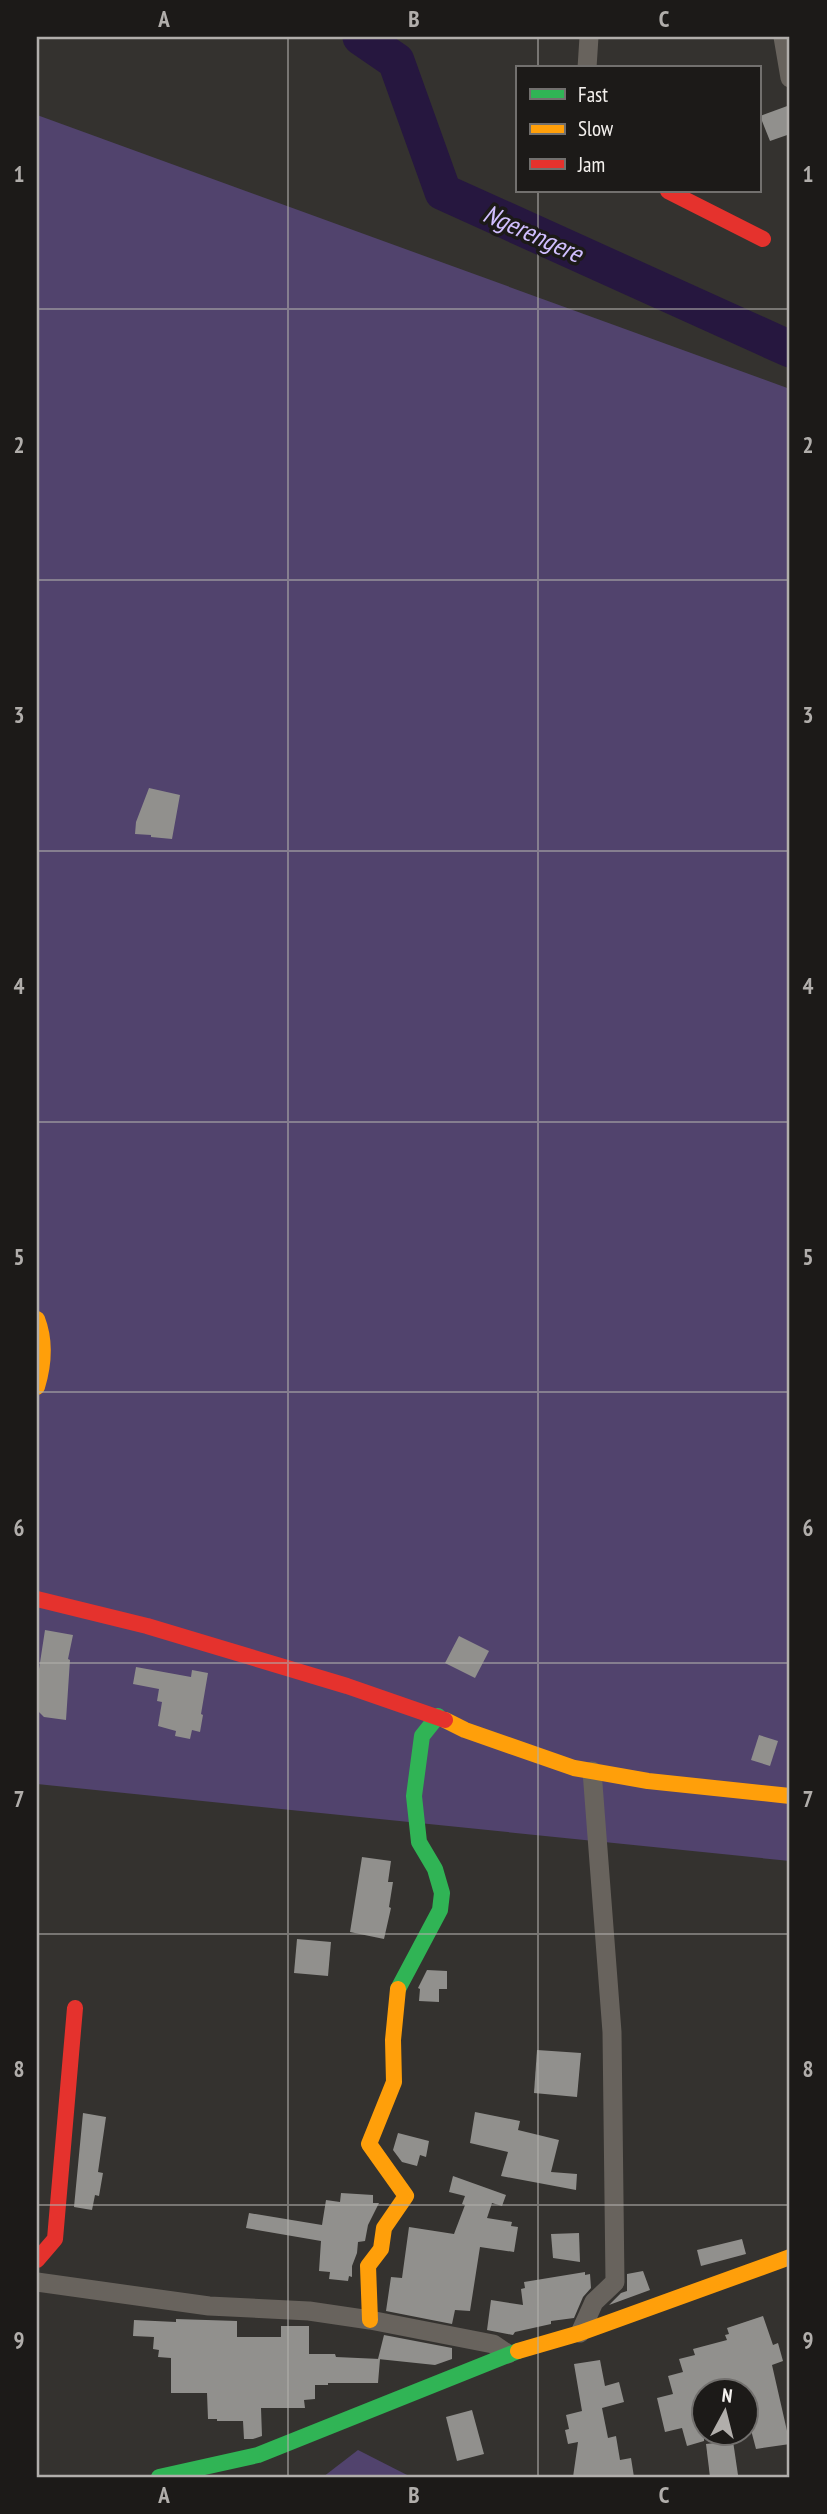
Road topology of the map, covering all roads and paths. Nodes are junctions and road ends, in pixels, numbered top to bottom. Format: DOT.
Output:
graph roads {
  1 [pos="589,37"];
  2 [pos="783,37"];
  3 [pos="587,66"];
  4 [pos="790,78"];
  5 [pos="670,192"];
  6 [pos="763,239"];
  7 [pos="37,1319"];
  8 [pos="37,1387"];
  9 [pos="37,1599"];
  10 [pos="438,1716"];
  11 [pos="592,1771"];
  12 [pos="790,1796"];
  13 [pos="75,2008"];
  14 [pos="790,2257"];
  15 [pos="37,2260"];
  16 [pos="37,2282"];
  17 [pos="370,2320"];
  18 [pos="580,2333"];
  19 [pos="508,2354"];
  20 [pos="159,2477"];
  1 -- 3 [label="street"];
  2 -- 4 [label="street"];
  5 -- 6 [label="street"];
  7 -- 8 [label="street"];
  9 -- 10 [label="street"];
  10 -- 11 [label="street"];
  10 -- 17 [label="street"];
  11 -- 12 [label="street"];
  11 -- 18 [label="street"];
  13 -- 15 [label="street"];
  14 -- 18 [label="street"];
  16 -- 17 [label="street"];
  17 -- 19 [label="street"];
  18 -- 19 [label="street"];
  19 -- 20 [label="street"];
}
